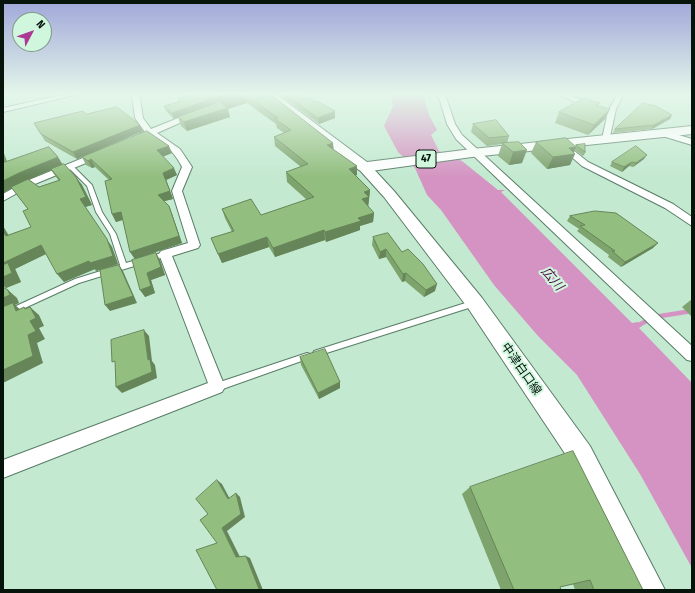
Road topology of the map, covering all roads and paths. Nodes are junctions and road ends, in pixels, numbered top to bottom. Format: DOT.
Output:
graph roads {
  1 [pos="140,122"];
  2 [pos="177,122"];
  3 [pos="309,122"];
  4 [pos="450,122"];
  5 [pos="610,122"];
  6 [pos="692,130"];
  7 [pos="150,132"];
  8 [pos="662,133"];
  9 [pos="136,138"];
  10 [pos="606,139"];
  11 [pos="692,142"];
  12 [pos="562,144"];
  13 [pos="110,149"];
  14 [pos="475,153"];
  15 [pos="70,166"];
  16 [pos="372,166"];
  17 [pos="3,198"];
  18 [pos="692,222"];
  19 [pos="165,254"];
  20 [pos="124,266"];
  21 [pos="475,302"];
  22 [pos="3,315"];
  23 [pos="692,355"];
  24 [pos="217,387"];
  25 [pos="3,469"];
  26 [pos="650,590"];
  1 -- 7 [label="street"];
  2 -- 7 [label="street"];
  3 -- 16 [label="main road"];
  4 -- 14 [label="street"];
  5 -- 10 [label="street"];
  6 -- 8 [label="main road, 47"];
  7 -- 9 [label="street"];
  7 -- 19 [label="street"];
  8 -- 10 [label="main road, 47"];
  8 -- 11 [label="street"];
  10 -- 12 [label="main road, 47"];
  12 -- 14 [label="main road, 47"];
  12 -- 18 [label="street"];
  13 -- 15 [label="street"];
  14 -- 16 [label="main road, 47"];
  14 -- 23 [label="street"];
  15 -- 17 [label="street"];
  15 -- 20 [label="lane"];
  16 -- 21 [label="main road, 中津白口線"];
  19 -- 20 [label="lane"];
  19 -- 24 [label="street"];
  20 -- 22 [label="lane"];
  21 -- 24 [label="lane"];
  21 -- 26 [label="main road, 中津白口線"];
  24 -- 25 [label="street"];
}
